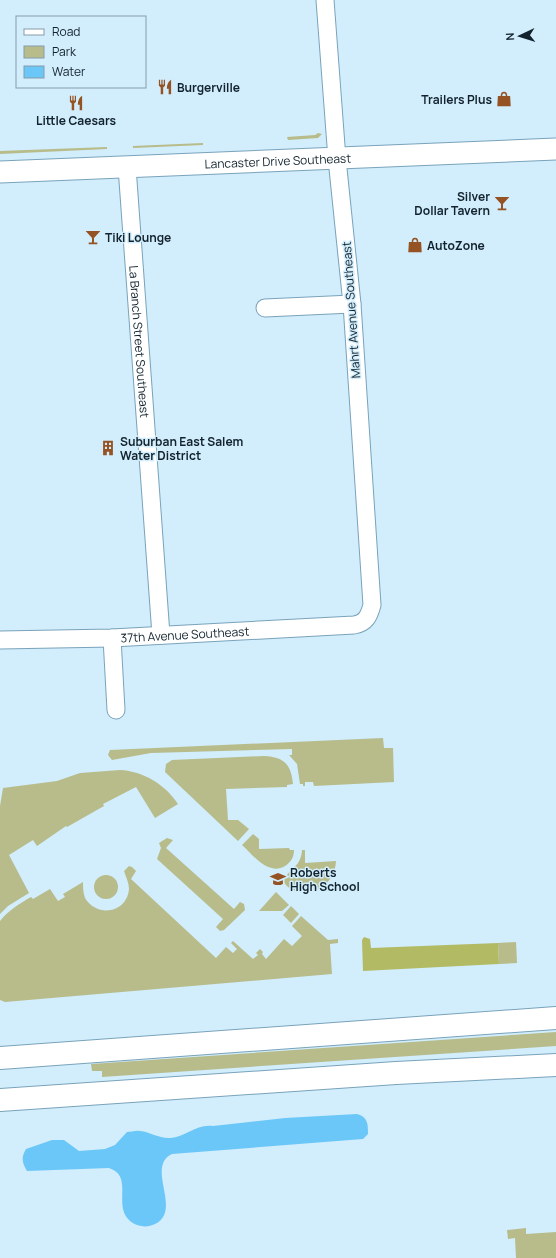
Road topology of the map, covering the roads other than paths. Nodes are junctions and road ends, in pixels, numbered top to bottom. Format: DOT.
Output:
graph roads {
  1 [pos="325,0"];
  2 [pos="556,149"];
  3 [pos="337,159"];
  4 [pos="126,167"];
  5 [pos="0,172"];
  6 [pos="352,304"];
  7 [pos="265,308"];
  8 [pos="367,619"];
  9 [pos="161,635"];
  10 [pos="112,638"];
  11 [pos="0,640"];
  12 [pos="116,710"];
  13 [pos="556,1018"];
  14 [pos="0,1058"];
  15 [pos="556,1065"];
  16 [pos="0,1100"];
  1 -- 3 [label="street, Mahrt Avenue Southeast"];
  2 -- 3 [label="main road, Lancaster Drive Southeast"];
  3 -- 4 [label="main road, Lancaster Drive Southeast"];
  3 -- 6 [label="street, Mahrt Avenue Southeast"];
  4 -- 5 [label="main road, Lancaster Drive Southeast"];
  4 -- 9 [label="street, La Branch Street Southeast"];
  6 -- 7 [label="street"];
  6 -- 8 [label="street, Mahrt Avenue Southeast"];
  8 -- 9 [label="street, 37th Avenue Southeast"];
  9 -- 10 [label="street, 37th Avenue Southeast"];
  10 -- 11 [label="street, 37th Avenue Southeast"];
  10 -- 12 [label="street"];
  13 -- 14 [label="highway"];
  15 -- 16 [label="highway"];
}
